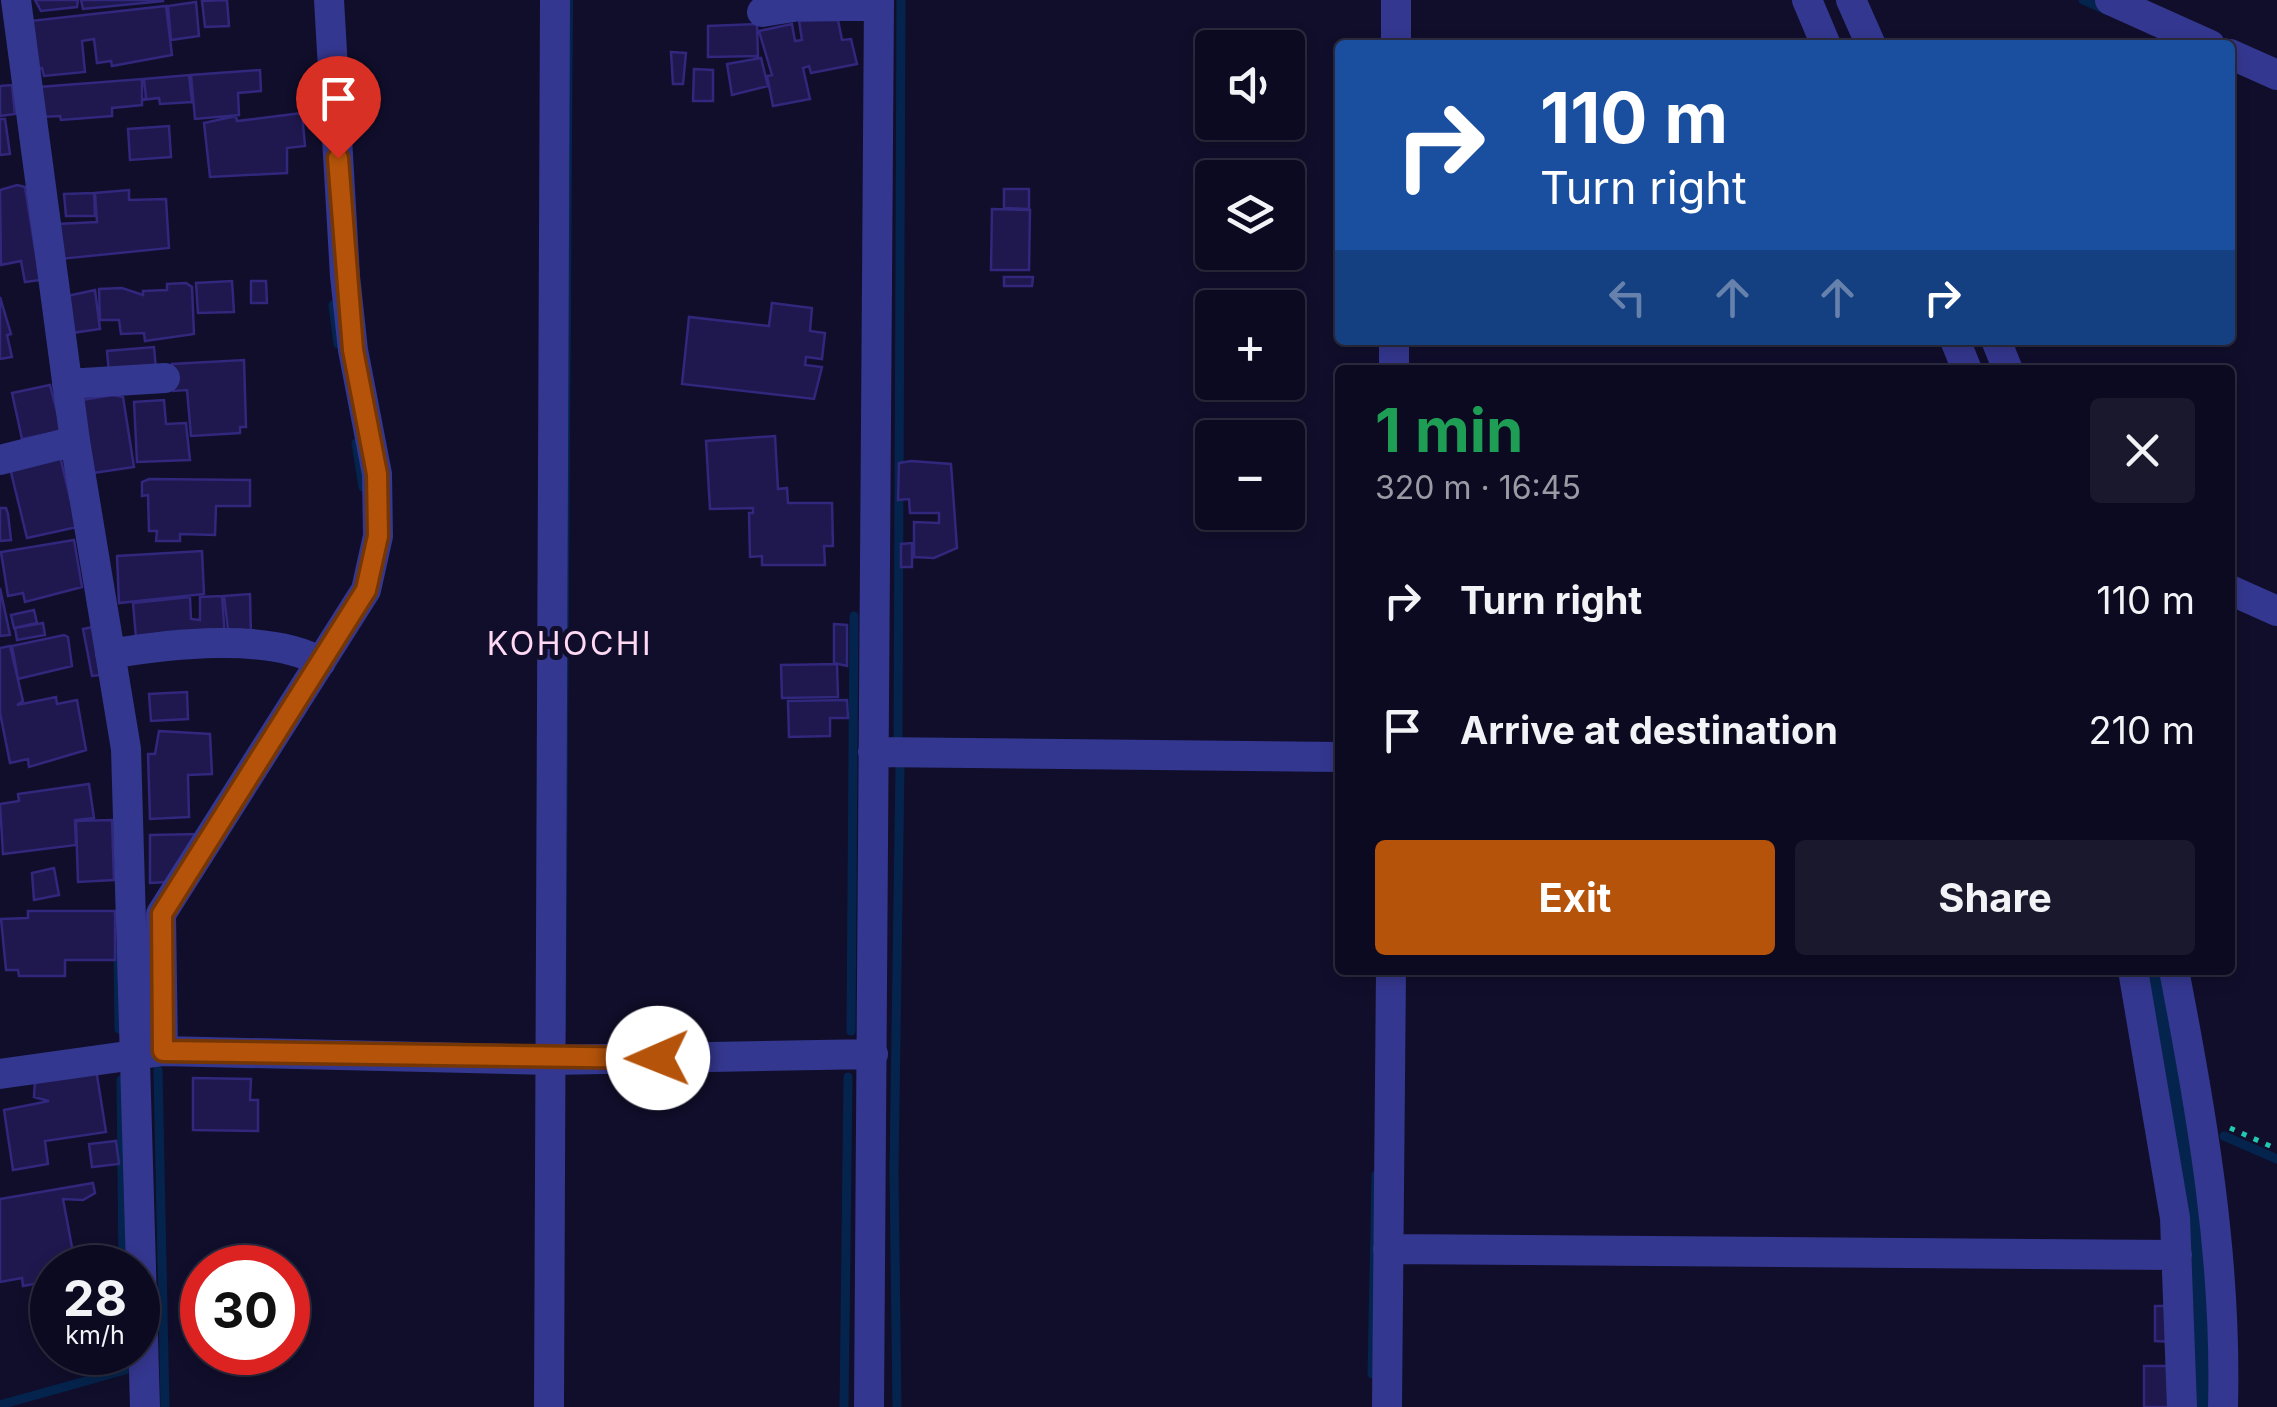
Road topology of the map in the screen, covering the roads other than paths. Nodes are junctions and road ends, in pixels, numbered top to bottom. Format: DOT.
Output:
graph roads {
  1 [pos="16,0"];
  2 [pos="329,0"];
  3 [pos="555,0"];
  4 [pos="1396,0"];
  5 [pos="1808,0"];
  6 [pos="1851,0"];
  7 [pos="2110,0"];
  8 [pos="879,3"];
  9 [pos="762,12"];
  10 [pos="1396,40"];
  11 [pos="1824,40"];
  12 [pos="1869,40"];
  13 [pos="2199,40"];
  14 [pos="2235,56"];
  15 [pos="2277,75"];
  16 [pos="166,378"];
  17 [pos="67,384"];
  18 [pos="75,442"];
  19 [pos="0,460"];
  20 [pos="2235,592"];
  21 [pos="2277,611"];
  22 [pos="110,654"];
  23 [pos="320,662"];
  24 [pos="873,752"];
  25 [pos="1335,757"];
  26 [pos="1391,975"];
  27 [pos="2134,975"];
  28 [pos="2175,975"];
  29 [pos="150,1051"];
  30 [pos="873,1054"];
  31 [pos="551,1060"];
  32 [pos="0,1074"];
  33 [pos="1388,1249"];
  34 [pos="2177,1255"];
  35 [pos="145,1407"];
  36 [pos="549,1407"];
  37 [pos="869,1407"];
  38 [pos="1387,1407"];
  39 [pos="2182,1407"];
  40 [pos="2223,1407"];
  1 -- 17 [label="street"];
  2 -- 23 [label="street"];
  3 -- 31 [label="street"];
  4 -- 10 [label="street"];
  5 -- 11 [label="street"];
  6 -- 12 [label="street"];
  7 -- 13 [label="street"];
  8 -- 9 [label="street"];
  8 -- 24 [label="street"];
  14 -- 15 [label="street"];
  16 -- 17 [label="street"];
  17 -- 18 [label="street"];
  18 -- 19 [label="street"];
  18 -- 22 [label="street"];
  20 -- 21 [label="street"];
  22 -- 23 [label="street"];
  22 -- 29 [label="street"];
  23 -- 29 [label="street"];
  24 -- 25 [label="street"];
  24 -- 30 [label="street"];
  26 -- 33 [label="street"];
  27 -- 34 [label="street"];
  28 -- 40 [label="street"];
  29 -- 31 [label="street"];
  29 -- 32 [label="street"];
  29 -- 35 [label="street"];
  30 -- 31 [label="street"];
  30 -- 37 [label="street"];
  31 -- 36 [label="street"];
  33 -- 34 [label="street"];
  33 -- 38 [label="street"];
  34 -- 39 [label="street"];
}
